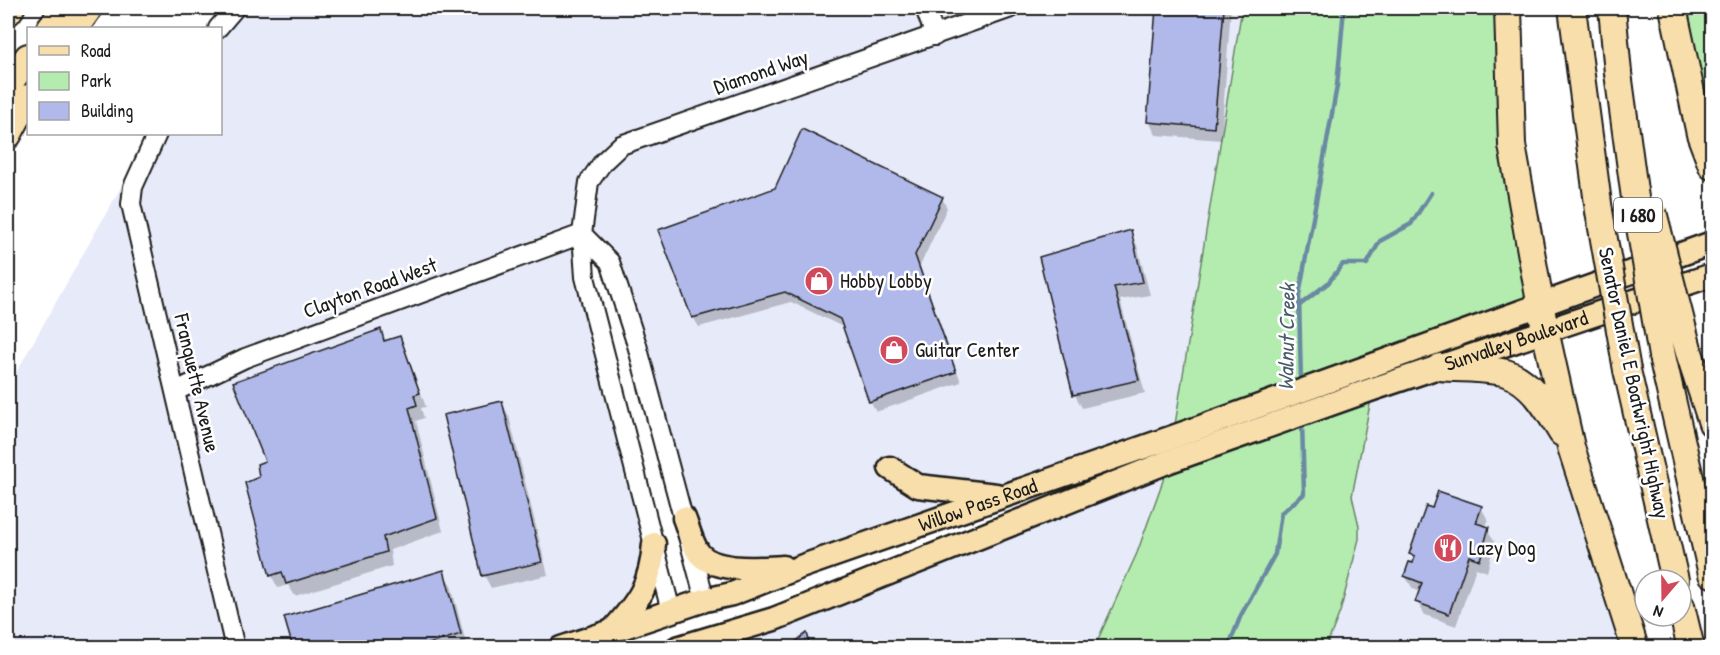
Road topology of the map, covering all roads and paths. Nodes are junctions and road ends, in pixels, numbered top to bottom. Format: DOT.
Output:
graph roads {
  1 [pos="11,8"];
  2 [pos="66,8"];
  3 [pos="89,8"];
  4 [pos="235,8"];
  5 [pos="925,8"];
  6 [pos="1011,8"];
  7 [pos="1508,8"];
  8 [pos="1572,8"];
  9 [pos="1612,8"];
  10 [pos="1673,8"];
  11 [pos="8,12"];
  12 [pos="51,27"];
  13 [pos="76,27"];
  14 [pos="219,27"];
  15 [pos="935,36"];
  16 [pos="27,58"];
  17 [pos="1618,73"];
  18 [pos="8,85"];
  19 [pos="27,101"];
  20 [pos="8,135"];
  21 [pos="157,135"];
  22 [pos="1713,166"];
  23 [pos="582,234"];
  24 [pos="1713,243"];
  25 [pos="1713,275"];
  26 [pos="1541,305"];
  27 [pos="1545,330"];
  28 [pos="1394,358"];
  29 [pos="1440,367"];
  30 [pos="1388,384"];
  31 [pos="176,391"];
  32 [pos="1713,423"];
  33 [pos="1571,447"];
  34 [pos="890,468"];
  35 [pos="1004,496"];
  36 [pos="684,518"];
  37 [pos="654,544"];
  38 [pos="802,566"];
  39 [pos="1672,568"];
  40 [pos="1713,574"];
  41 [pos="705,600"];
  42 [pos="671,611"];
  43 [pos="1686,628"];
  44 [pos="613,631"];
  45 [pos="715,642"];
  46 [pos="231,647"];
  47 [pos="681,647"];
  48 [pos="561,648"];
  49 [pos="1635,648"];
  50 [pos="1690,648"];
  1 -- 11 [label="highway"];
  2 -- 12 [label="highway"];
  3 -- 13 [label="highway"];
  4 -- 14 [label="street"];
  5 -- 15 [label="street"];
  6 -- 15 [label="street, Diamond Way"];
  7 -- 26 [label="highway"];
  8 -- 39 [label="highway, Senator Daniel E Boatwright Highway / I 680, bridge"];
  9 -- 17 [label="highway, Senator Daniel E Boatwright Highway / I 680"];
  10 -- 22 [label="highway"];
  15 -- 23 [label="street, Diamond Way"];
  16 -- 18 [label="highway"];
  17 -- 32 [label="highway, bridge"];
  17 -- 40 [label="highway, Senator Daniel E Boatwright Highway / I 680, bridge"];
  19 -- 20 [label="highway"];
  21 -- 31 [label="street, Franquette Avenue"];
  23 -- 31 [label="street, Clayton Road West"];
  23 -- 36 [label="street"];
  23 -- 37 [label="street, Diamond Way"];
  24 -- 26 [label="main road, Sunvalley Boulevard"];
  25 -- 27 [label="main road, Sunvalley Boulevard"];
  26 -- 27 [label="highway"];
  26 -- 28 [label="main road, Sunvalley Boulevard"];
  27 -- 29 [label="main road, Sunvalley Boulevard"];
  27 -- 33 [label="highway"];
  28 -- 35 [label="main road, Willow Pass Road"];
  29 -- 30 [label="main road, Sunvalley Boulevard"];
  29 -- 33 [label="highway"];
  30 -- 45 [label="main road, Willow Pass Road"];
  31 -- 46 [label="street, Franquette Avenue"];
  33 -- 49 [label="highway"];
  34 -- 35 [label="main road"];
  35 -- 38 [label="main road, Willow Pass Road"];
  36 -- 38 [label="main road"];
  36 -- 41 [label="street"];
  37 -- 42 [label="street, Diamond Way"];
  37 -- 44 [label="main road"];
  38 -- 41 [label="main road, Willow Pass Road"];
  41 -- 42 [label="main road, Willow Pass Road"];
  41 -- 45 [label="main road"];
  42 -- 44 [label="main road, Willow Pass Road"];
  42 -- 47 [label="main road"];
  43 -- 50 [label="highway"];
  44 -- 48 [label="main road, Willow Pass Road"];
  45 -- 47 [label="main road, Willow Pass Road"];
}
